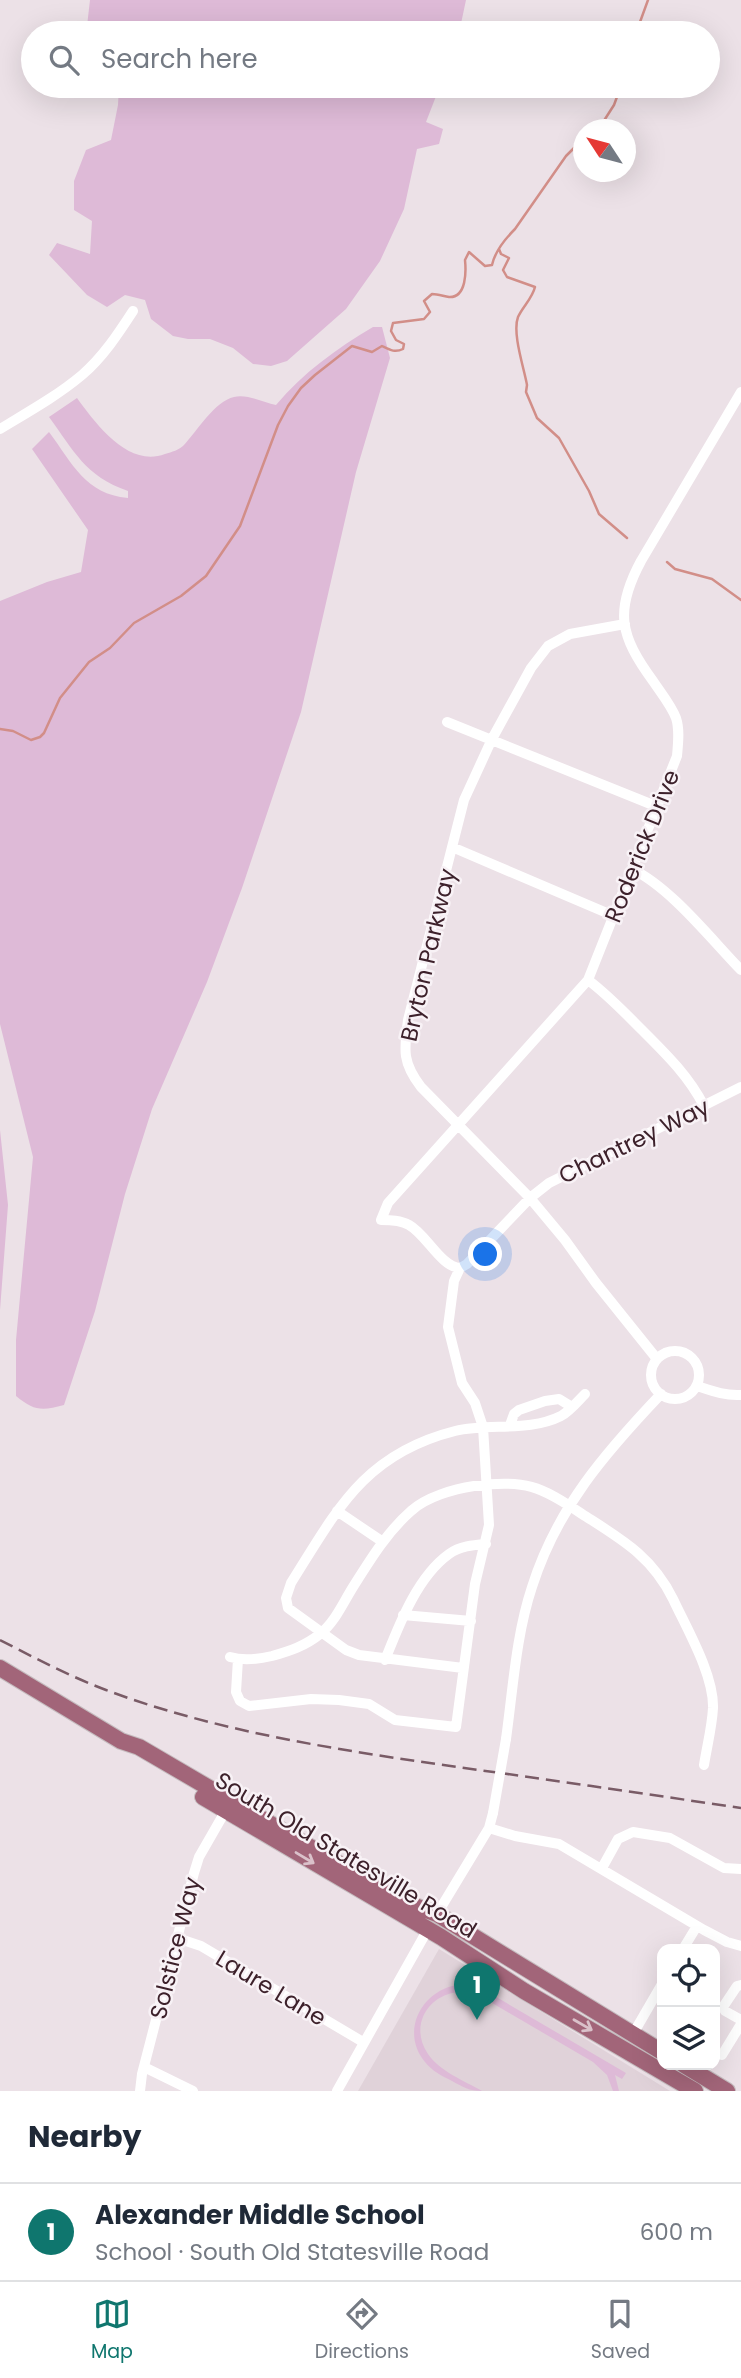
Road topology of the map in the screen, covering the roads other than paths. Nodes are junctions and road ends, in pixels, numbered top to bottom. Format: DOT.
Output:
graph roads {
  1 [pos="133,311"];
  2 [pos="741,392"];
  3 [pos="737,407"];
  4 [pos="0,429"];
  5 [pos="625,624"];
  6 [pos="447,722"];
  7 [pos="491,741"];
  8 [pos="658,807"];
  9 [pos="452,847"];
  10 [pos="632,869"];
  11 [pos="614,916"];
  12 [pos="741,970"];
  13 [pos="588,980"];
  14 [pos="741,1087"];
  15 [pos="704,1106"];
  16 [pos="457,1124"];
  17 [pos="530,1198"];
  18 [pos="460,1268"];
  19 [pos="657,1359"];
  20 [pos="697,1386"];
  21 [pos="585,1394"];
  22 [pos="661,1394"];
  23 [pos="741,1395"];
  24 [pos="572,1406"];
  25 [pos="510,1425"];
  26 [pos="483,1427"];
  27 [pos="487,1484"];
  28 [pos="569,1505"];
  29 [pos="337,1511"];
  30 [pos="383,1542"];
  31 [pos="485,1544"];
  32 [pos="403,1615"];
  33 [pos="471,1621"];
  34 [pos="322,1633"];
  35 [pos="385,1660"];
  36 [pos="0,1668"];
  37 [pos="463,1668"];
  38 [pos="121,1741"];
  39 [pos="704,1765"];
  40 [pos="226,1810"];
  41 [pos="489,1828"];
  42 [pos="602,1868"];
  43 [pos="741,1869"];
  44 [pos="331,1873"];
  45 [pos="437,1914"];
  46 [pos="697,1926"];
  47 [pos="428,1929"];
  48 [pos="177,1938"];
  49 [pos="686,1944"];
  50 [pos="741,1946"];
  51 [pos="511,1959"];
  52 [pos="741,1985"];
  53 [pos="657,1992"];
  54 [pos="741,2022"];
  55 [pos="632,2034"];
  56 [pos="363,2042"];
  57 [pos="657,2049"];
  58 [pos="722,2055"];
  59 [pos="144,2067"];
  60 [pos="692,2070"];
  61 [pos="140,2091"];
  62 [pos="193,2091"];
  63 [pos="337,2091"];
  64 [pos="695,2091"];
  65 [pos="727,2091"];
  1 -- 4 [label="street"];
  2 -- 3 [label="street, Roderick Drive"];
  3 -- 5 [label="street, Roderick Drive"];
  5 -- 7 [label="street, Bryton Parkway"];
  5 -- 8 [label="street, Roderick Drive"];
  6 -- 7 [label="street"];
  7 -- 8 [label="street"];
  7 -- 9 [label="street, Bryton Parkway"];
  8 -- 10 [label="street, Roderick Drive"];
  9 -- 11 [label="street"];
  9 -- 16 [label="street, Bryton Parkway"];
  10 -- 11 [label="street, Roderick Drive"];
  10 -- 12 [label="street"];
  11 -- 13 [label="street, Roderick Drive"];
  13 -- 15 [label="street"];
  13 -- 16 [label="street, Roderick Drive"];
  14 -- 15 [label="street, Chantrey Way"];
  15 -- 17 [label="street, Chantrey Way"];
  16 -- 17 [label="street, Bryton Parkway"];
  16 -- 18 [label="street, Roderick Drive"];
  17 -- 18 [label="street, Chantrey Way"];
  17 -- 19 [label="street, Bryton Parkway"];
  18 -- 26 [label="street"];
  19 -- 20 [label="street"];
  19 -- 22 [label="street"];
  20 -- 22 [label="street"];
  20 -- 23 [label="street"];
  21 -- 24 [label="street"];
  22 -- 28 [label="street"];
  24 -- 25 [label="street"];
  24 -- 25 [label="street"];
  25 -- 26 [label="street"];
  26 -- 27 [label="street"];
  26 -- 29 [label="street"];
  27 -- 28 [label="street"];
  27 -- 30 [label="street"];
  27 -- 31 [label="street"];
  28 -- 39 [label="street"];
  28 -- 41 [label="street, bridge"];
  29 -- 30 [label="street"];
  29 -- 34 [label="street"];
  30 -- 34 [label="street"];
  31 -- 32 [label="street"];
  31 -- 33 [label="street"];
  32 -- 33 [label="street"];
  32 -- 35 [label="street"];
  33 -- 37 [label="street"];
  34 -- 35 [label="street"];
  34 -- 37 [label="street"];
  35 -- 37 [label="street"];
  36 -- 38 [label="main road, South Old Statesville Road"];
  38 -- 40 [label="main road, South Old Statesville Road"];
  38 -- 45 [label="main road, South Old Statesville Road"];
  40 -- 44 [label="main road, South Old Statesville Road, one-way"];
  40 -- 48 [label="street, Solstice Way"];
  41 -- 42 [label="street"];
  41 -- 45 [label="street"];
  42 -- 43 [label="street"];
  42 -- 46 [label="street"];
  44 -- 45 [label="main road"];
  44 -- 47 [label="main road, South Old Statesville Road"];
  45 -- 51 [label="main road, South Old Statesville Road"];
  46 -- 49 [label="street"];
  46 -- 50 [label="street"];
  47 -- 51 [label="main road"];
  47 -- 56 [label="street"];
  47 -- 64 [label="main road, South Old Statesville Road, one-way"];
  48 -- 56 [label="street, Laure Lane"];
  48 -- 59 [label="street, Solstice Way"];
  51 -- 55 [label="main road, South Old Statesville Road"];
  52 -- 54 [label="street"];
  53 -- 55 [label="street"];
  54 -- 58 [label="street"];
  55 -- 57 [label="main road, South Old Statesville Road"];
  56 -- 63 [label="street"];
  59 -- 61 [label="street, Solstice Way"];
  59 -- 62 [label="street"];
  60 -- 65 [label="main road"];
}
